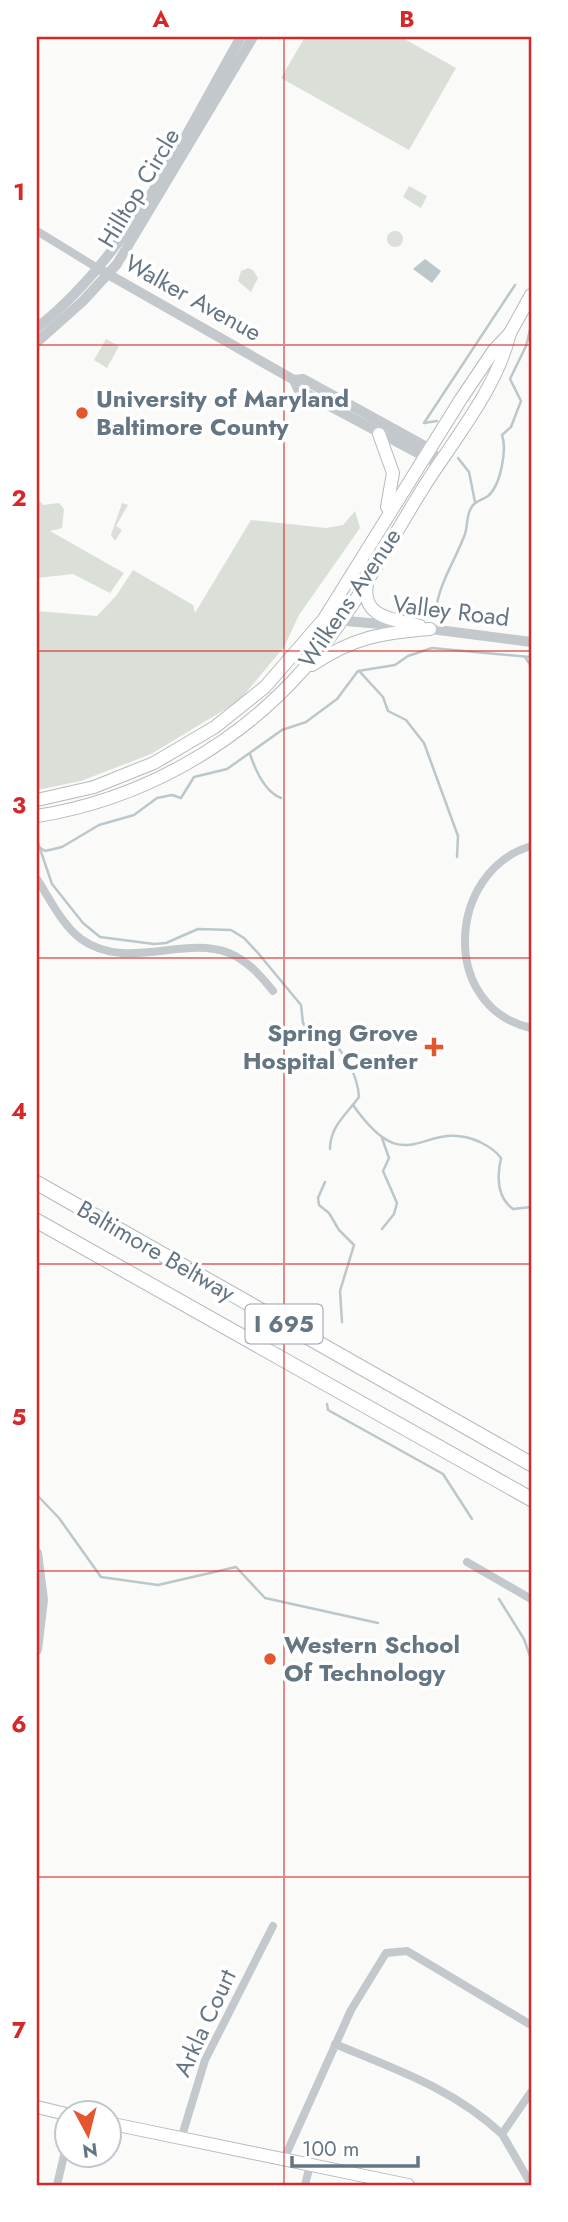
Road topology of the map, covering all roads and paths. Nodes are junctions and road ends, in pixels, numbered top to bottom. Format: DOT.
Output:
graph roads {
  1 [pos="241,37"];
  2 [pos="253,37"];
  3 [pos="37,231"];
  4 [pos="104,272"];
  5 [pos="531,295"];
  6 [pos="37,328"];
  7 [pos="510,333"];
  8 [pos="37,342"];
  9 [pos="294,380"];
  10 [pos="380,434"];
  11 [pos="427,454"];
  12 [pos="440,462"];
  13 [pos="377,533"];
  14 [pos="368,578"];
  15 [pos="324,619"];
  16 [pos="341,620"];
  17 [pos="430,629"];
  18 [pos="531,642"];
  19 [pos="303,671"];
  20 [pos="37,800"];
  21 [pos="37,816"];
  22 [pos="531,846"];
  23 [pos="37,879"];
  24 [pos="273,991"];
  25 [pos="531,1028"];
  26 [pos="37,1183"];
  27 [pos="37,1221"];
  28 [pos="531,1464"];
  29 [pos="531,1499"];
  30 [pos="37,1553"];
  31 [pos="467,1562"];
  32 [pos="531,1598"];
  33 [pos="37,1650"];
  34 [pos="273,1926"];
  35 [pos="531,2025"];
  36 [pos="335,2044"];
  37 [pos="531,2092"];
  38 [pos="122,2126"];
  39 [pos="502,2134"];
  40 [pos="181,2139"];
  41 [pos="284,2159"];
  42 [pos="310,2165"];
  43 [pos="531,2184"];
  44 [pos="305,2185"];
  45 [pos="408,2185"];
  1 -- 4 [label="street, Hilltop Circle"];
  2 -- 4 [label="street, Hilltop Circle"];
  3 -- 4 [label="street, Walker Avenue"];
  4 -- 6 [label="street, Hilltop Circle"];
  4 -- 8 [label="street, Hilltop Circle"];
  4 -- 9 [label="street, Walker Avenue"];
  5 -- 7 [label="main road, Wilkens Avenue"];
  7 -- 11 [label="main road, Wilkens Avenue"];
  7 -- 12 [label="main road, Wilkens Avenue"];
  9 -- 10 [label="street, Walker Avenue"];
  9 -- 11 [label="street, Walker Avenue"];
  10 -- 11 [label="street, Walker Avenue"];
  10 -- 13 [label="main road"];
  11 -- 12 [label="street, Walker Avenue"];
  11 -- 13 [label="main road, Wilkens Avenue"];
  12 -- 14 [label="main road, Wilkens Avenue"];
  13 -- 15 [label="main road, Wilkens Avenue"];
  14 -- 16 [label="main road, Wilkens Avenue"];
  14 -- 17 [label="main road"];
  15 -- 16 [label="street, Valley Road"];
  15 -- 20 [label="main road, Wilkens Avenue"];
  16 -- 17 [label="street, Valley Road"];
  16 -- 19 [label="main road, Wilkens Avenue"];
  17 -- 18 [label="street, Valley Road"];
  17 -- 19 [label="main road"];
  19 -- 21 [label="main road, Wilkens Avenue"];
  22 -- 25 [label="street"];
  23 -- 24 [label="street"];
  26 -- 28 [label="highway, Baltimore Beltway / I 695"];
  27 -- 29 [label="highway, Baltimore Beltway / I 695"];
  30 -- 33 [label="street"];
  31 -- 32 [label="street"];
  34 -- 40 [label="street, Arkla Court"];
  35 -- 36 [label="street"];
  36 -- 39 [label="street"];
  36 -- 41 [label="street"];
  37 -- 39 [label="street"];
  38 -- 40 [label="main road"];
  39 -- 43 [label="street"];
  40 -- 41 [label="main road"];
  41 -- 42 [label="main road"];
  42 -- 44 [label="street"];
  42 -- 45 [label="main road"];
}
